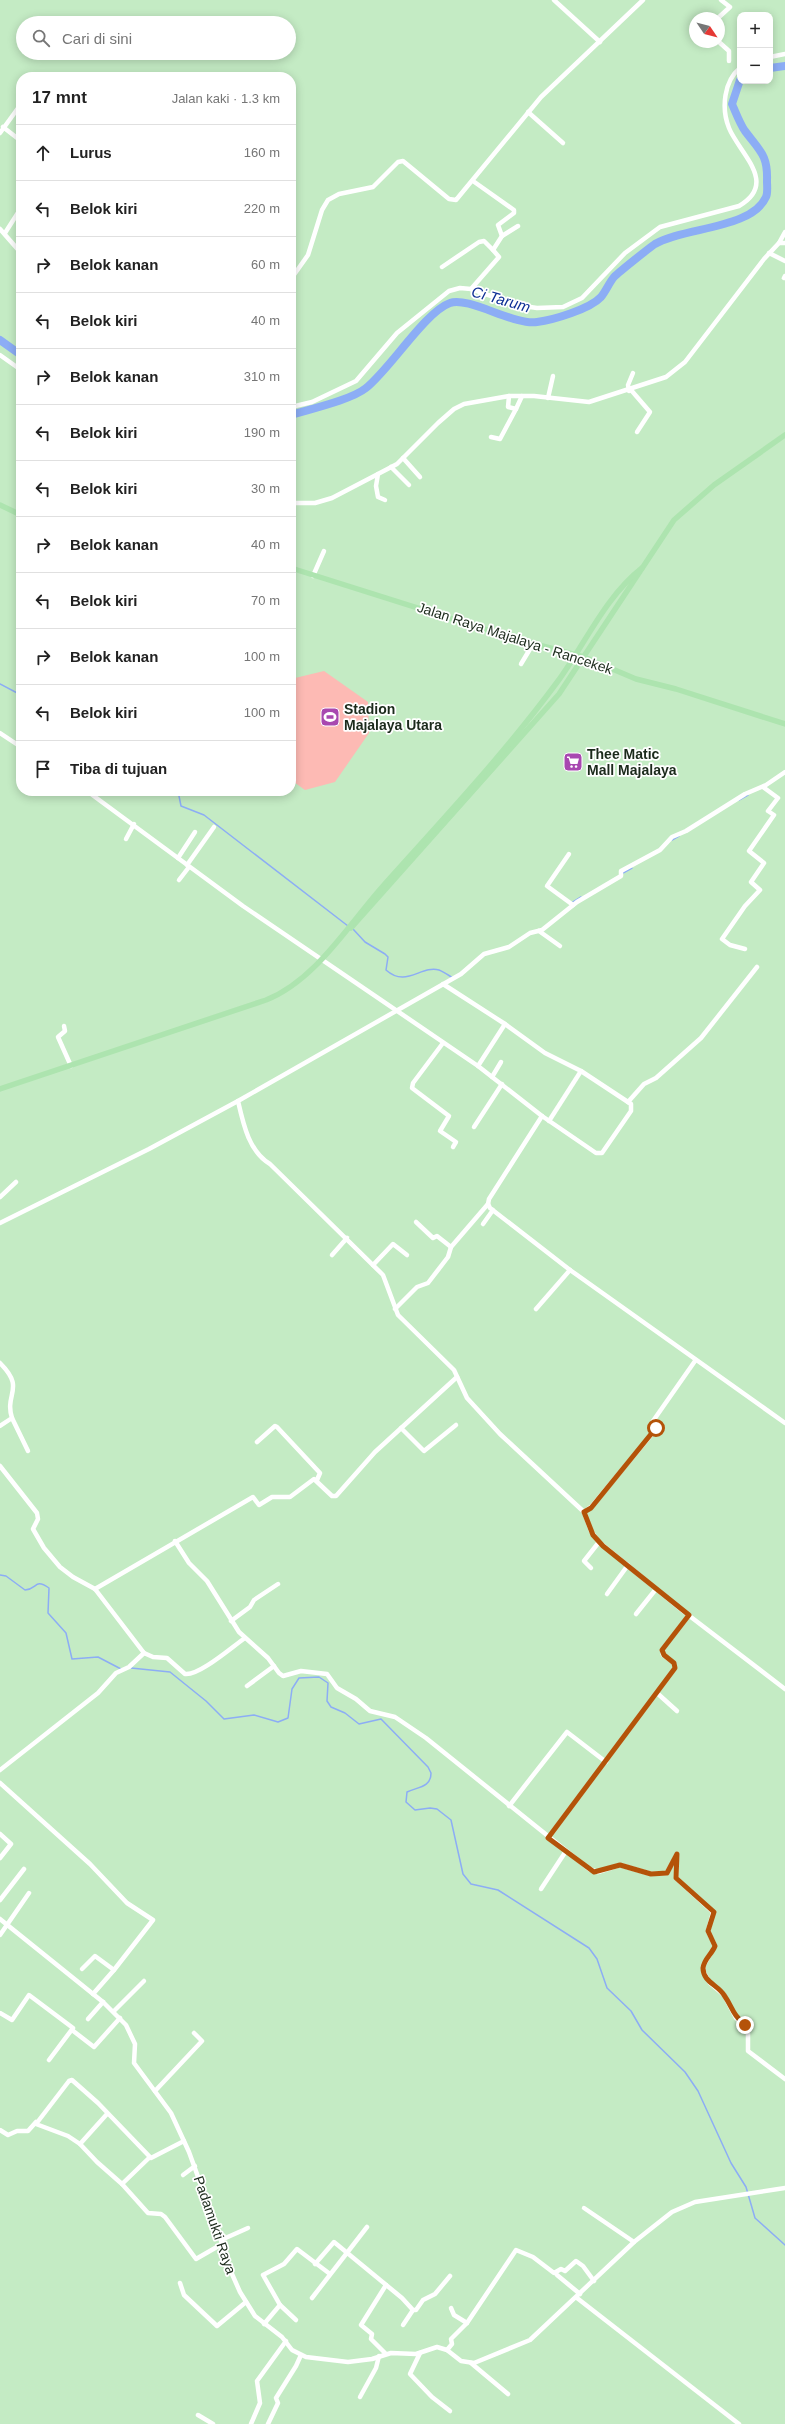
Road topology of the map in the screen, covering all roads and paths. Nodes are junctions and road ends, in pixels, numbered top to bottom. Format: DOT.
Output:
graph roads {
  1 [pos="554,0"];
  2 [pos="643,0"];
  3 [pos="721,0"];
  4 [pos="725,12"];
  5 [pos="600,42"];
  6 [pos="725,47"];
  7 [pos="785,54"];
  8 [pos="773,56"];
  9 [pos="729,61"];
  10 [pos="737,72"];
  11 [pos="16,111"];
  12 [pos="528,112"];
  13 [pos="3,128"];
  14 [pos="0,132"];
  15 [pos="16,137"];
  16 [pos="563,143"];
  17 [pos="473,181"];
  18 [pos="16,216"];
  19 [pos="518,226"];
  20 [pos="0,229"];
  21 [pos="785,232"];
  22 [pos="5,233"];
  23 [pos="502,236"];
  24 [pos="779,243"];
  25 [pos="785,243"];
  26 [pos="16,247"];
  27 [pos="493,250"];
  28 [pos="770,253"];
  29 [pos="785,261"];
  30 [pos="442,267"];
  31 [pos="296,272"];
  32 [pos="471,289"];
  33 [pos="0,355"];
  34 [pos="16,366"];
  35 [pos="633,373"];
  36 [pos="553,376"];
  37 [pos="630,390"];
  38 [pos="509,396"];
  39 [pos="522,396"];
  40 [pos="548,398"];
  41 [pos="296,406"];
  42 [pos="516,409"];
  43 [pos="638,432"];
  44 [pos="785,435"];
  45 [pos="491,437"];
  46 [pos="403,458"];
  47 [pos="391,467"];
  48 [pos="378,474"];
  49 [pos="420,477"];
  50 [pos="409,486"];
  51 [pos="385,500"];
  52 [pos="296,503"];
  53 [pos="0,505"];
  54 [pos="16,513"];
  55 [pos="324,552"];
  56 [pos="642,568"];
  57 [pos="296,570"];
  58 [pos="313,576"];
  59 [pos="533,644"];
  60 [pos="575,655"];
  61 [pos="584,657"];
  62 [pos="521,664"];
  63 [pos="785,724"];
  64 [pos="0,733"];
  65 [pos="16,744"];
  66 [pos="785,772"];
  67 [pos="763,787"];
  68 [pos="94,796"];
  69 [pos="134,824"];
  70 [pos="214,827"];
  71 [pos="195,832"];
  72 [pos="126,839"];
  73 [pos="569,854"];
  74 [pos="178,858"];
  75 [pos="188,866"];
  76 [pos="179,880"];
  77 [pos="573,905"];
  78 [pos="539,931"];
  79 [pos="343,935"];
  80 [pos="560,946"];
  81 [pos="745,949"];
  82 [pos="321,960"];
  83 [pos="757,967"];
  84 [pos="442,984"];
  85 [pos="394,1011"];
  86 [pos="505,1024"];
  87 [pos="64,1026"];
  88 [pos="443,1043"];
  89 [pos="501,1062"];
  90 [pos="71,1066"];
  91 [pos="478,1066"];
  92 [pos="581,1071"];
  93 [pos="492,1077"];
  94 [pos="502,1084"];
  95 [pos="0,1090"];
  96 [pos="238,1101"];
  97 [pos="628,1102"];
  98 [pos="542,1116"];
  99 [pos="549,1121"];
  100 [pos="474,1127"];
  101 [pos="453,1147"];
  102 [pos="16,1182"];
  103 [pos="0,1197"];
  104 [pos="488,1204"];
  105 [pos="493,1210"];
  106 [pos="416,1222"];
  107 [pos="0,1223"];
  108 [pos="483,1224"];
  109 [pos="346,1238"];
  110 [pos="451,1248"];
  111 [pos="332,1255"];
  112 [pos="407,1255"];
  113 [pos="373,1265"];
  114 [pos="570,1270"];
  115 [pos="395,1308"];
  116 [pos="536,1309"];
  117 [pos="695,1360"];
  118 [pos="0,1363"];
  119 [pos="457,1377"];
  120 [pos="12,1418"];
  121 [pos="785,1423"];
  122 [pos="456,1425"];
  123 [pos="0,1426"];
  124 [pos="401,1428"];
  125 [pos="257,1442"];
  126 [pos="28,1451"];
  127 [pos="0,1466"];
  128 [pos="317,1480"];
  129 [pos="584,1512"];
  130 [pos="175,1541"];
  131 [pos="599,1542"];
  132 [pos="628,1565"];
  133 [pos="591,1568"];
  134 [pos="278,1584"];
  135 [pos="95,1589"];
  136 [pos="656,1589"];
  137 [pos="607,1594"];
  138 [pos="636,1614"];
  139 [pos="689,1615"];
  140 [pos="231,1620"];
  141 [pos="245,1638"];
  142 [pos="144,1653"];
  143 [pos="274,1666"];
  144 [pos="247,1686"];
  145 [pos="785,1689"];
  146 [pos="657,1693"];
  147 [pos="677,1711"];
  148 [pos="606,1762"];
  149 [pos="0,1770"];
  150 [pos="0,1783"];
  151 [pos="510,1806"];
  152 [pos="0,1834"];
  153 [pos="548,1838"];
  154 [pos="566,1851"];
  155 [pos="0,1858"];
  156 [pos="24,1869"];
  157 [pos="541,1889"];
  158 [pos="29,1894"];
  159 [pos="0,1900"];
  160 [pos="0,1919"];
  161 [pos="7,1925"];
  162 [pos="0,1935"];
  163 [pos="82,1969"];
  164 [pos="114,1970"];
  165 [pos="144,1981"];
  166 [pos="93,1994"];
  167 [pos="103,2002"];
  168 [pos="114,2011"];
  169 [pos="0,2013"];
  170 [pos="120,2018"];
  171 [pos="88,2019"];
  172 [pos="72,2030"];
  173 [pos="194,2032"];
  174 [pos="49,2060"];
  175 [pos="785,2079"];
  176 [pos="157,2089"];
  177 [pos="107,2114"];
  178 [pos="36,2122"];
  179 [pos="0,2130"];
  180 [pos="184,2141"];
  181 [pos="80,2144"];
  182 [pos="150,2158"];
  183 [pos="195,2166"];
  184 [pos="183,2175"];
  185 [pos="122,2184"];
  186 [pos="785,2188"];
  187 [pos="584,2208"];
  188 [pos="367,2227"];
  189 [pos="248,2228"];
  190 [pos="222,2242"];
  191 [pos="634,2242"];
  192 [pos="347,2252"];
  193 [pos="315,2264"];
  194 [pos="330,2274"];
  195 [pos="557,2275"];
  196 [pos="450,2276"];
  197 [pos="594,2281"];
  198 [pos="180,2283"];
  199 [pos="386,2285"];
  200 [pos="578,2296"];
  201 [pos="312,2298"];
  202 [pos="246,2302"];
  203 [pos="280,2305"];
  204 [pos="451,2308"];
  205 [pos="413,2310"];
  206 [pos="296,2320"];
  207 [pos="466,2323"];
  208 [pos="264,2324"];
  209 [pos="403,2325"];
  210 [pos="286,2342"];
  211 [pos="447,2350"];
  212 [pos="420,2353"];
  213 [pos="386,2354"];
  214 [pos="301,2355"];
  215 [pos="379,2356"];
  216 [pos="471,2364"];
  217 [pos="508,2394"];
  218 [pos="360,2397"];
  219 [pos="450,2411"];
  220 [pos="198,2415"];
  221 [pos="253,2423"];
  222 [pos="213,2424"];
  223 [pos="268,2424"];
  224 [pos="739,2424"];
  1 -- 5 [label="street"];
  2 -- 5 [label="street"];
  3 -- 4 [label="street"];
  5 -- 12 [label="street"];
  6 -- 9 [label="street"];
  7 -- 8 [label="street"];
  10 -- 32 [label="street"];
  11 -- 13 [label="street"];
  12 -- 16 [label="street"];
  12 -- 17 [label="street"];
  13 -- 14 [label="street"];
  13 -- 15 [label="street"];
  17 -- 23 [label="street"];
  17 -- 31 [label="street"];
  18 -- 22 [label="street"];
  19 -- 23 [label="street"];
  20 -- 22 [label="street"];
  21 -- 24 [label="street"];
  22 -- 26 [label="street"];
  23 -- 27 [label="street"];
  24 -- 25 [label="street"];
  24 -- 28 [label="street"];
  27 -- 30 [label="street"];
  27 -- 32 [label="street"];
  28 -- 29 [label="street"];
  28 -- 37 [label="street"];
  32 -- 41 [label="street"];
  33 -- 34 [label="street"];
  35 -- 37 [label="street"];
  36 -- 40 [label="street"];
  37 -- 40 [label="street"];
  37 -- 43 [label="street"];
  38 -- 39 [label="street"];
  38 -- 42 [label="street"];
  38 -- 46 [label="street"];
  39 -- 40 [label="street"];
  39 -- 42 [label="street"];
  42 -- 45 [label="street"];
  44 -- 56 [label="main road"];
  46 -- 47 [label="street"];
  46 -- 49 [label="street"];
  47 -- 48 [label="street"];
  47 -- 50 [label="street"];
  48 -- 51 [label="street"];
  48 -- 52 [label="street"];
  53 -- 54 [label="main road"];
  55 -- 58 [label="street"];
  56 -- 60 [label="main road"];
  56 -- 61 [label="main road"];
  57 -- 58 [label="main road, Jalan Raya Majalaya - Rancekek"];
  58 -- 59 [label="main road, Jalan Raya Majalaya - Rancekek"];
  59 -- 60 [label="main road, Jalan Raya Majalaya - Rancekek"];
  59 -- 62 [label="street"];
  60 -- 61 [label="main road, Jalan Raya Majalaya - Rancekek"];
  60 -- 79 [label="main road"];
  61 -- 63 [label="main road, Jalan Raya Majalaya - Rancekek"];
  61 -- 79 [label="main road"];
  64 -- 65 [label="street"];
  66 -- 67 [label="street"];
  67 -- 77 [label="street"];
  67 -- 81 [label="street"];
  68 -- 69 [label="street"];
  69 -- 72 [label="street"];
  69 -- 74 [label="street"];
  70 -- 75 [label="street"];
  71 -- 74 [label="street"];
  73 -- 77 [label="street"];
  74 -- 75 [label="street"];
  75 -- 76 [label="street"];
  75 -- 82 [label="street"];
  77 -- 78 [label="street"];
  78 -- 80 [label="street"];
  78 -- 84 [label="street"];
  79 -- 82 [label="main road"];
  82 -- 85 [label="street"];
  82 -- 90 [label="main road"];
  83 -- 97 [label="street"];
  84 -- 85 [label="street"];
  84 -- 86 [label="street"];
  85 -- 88 [label="street"];
  85 -- 96 [label="street"];
  86 -- 91 [label="street"];
  86 -- 92 [label="street"];
  87 -- 90 [label="street"];
  88 -- 91 [label="street"];
  88 -- 101 [label="street"];
  89 -- 93 [label="street"];
  90 -- 95 [label="main road"];
  91 -- 93 [label="street"];
  92 -- 97 [label="street"];
  92 -- 99 [label="street"];
  93 -- 94 [label="street"];
  94 -- 98 [label="street"];
  94 -- 100 [label="street"];
  96 -- 107 [label="street"];
  96 -- 109 [label="street"];
  97 -- 99 [label="street"];
  98 -- 99 [label="street"];
  98 -- 104 [label="street"];
  102 -- 103 [label="street"];
  104 -- 105 [label="street"];
  104 -- 110 [label="street"];
  105 -- 108 [label="street"];
  105 -- 114 [label="street"];
  106 -- 110 [label="street"];
  109 -- 111 [label="street"];
  109 -- 113 [label="street"];
  110 -- 115 [label="street"];
  112 -- 113 [label="street"];
  113 -- 115 [label="street"];
  114 -- 116 [label="street"];
  114 -- 117 [label="street"];
  115 -- 119 [label="street"];
  117 -- 121 [label="street"];
  117 -- 129 [label="street"];
  118 -- 120 [label="street"];
  119 -- 124 [label="street"];
  119 -- 129 [label="street"];
  120 -- 123 [label="street"];
  120 -- 126 [label="street"];
  122 -- 124 [label="street"];
  124 -- 128 [label="street"];
  125 -- 128 [label="street"];
  127 -- 135 [label="street"];
  128 -- 130 [label="street"];
  129 -- 131 [label="street"];
  130 -- 135 [label="street"];
  130 -- 140 [label="street"];
  131 -- 132 [label="street"];
  131 -- 133 [label="street"];
  132 -- 136 [label="street"];
  132 -- 137 [label="street"];
  134 -- 140 [label="street"];
  135 -- 142 [label="street"];
  136 -- 138 [label="street"];
  136 -- 139 [label="street"];
  139 -- 145 [label="street"];
  139 -- 146 [label="street"];
  140 -- 141 [label="street"];
  141 -- 142 [label="street"];
  141 -- 143 [label="street"];
  142 -- 149 [label="street"];
  143 -- 144 [label="street"];
  143 -- 151 [label="street"];
  146 -- 147 [label="street"];
  146 -- 148 [label="street"];
  148 -- 151 [label="street"];
  148 -- 153 [label="street"];
  150 -- 164 [label="street"];
  151 -- 153 [label="street"];
  152 -- 155 [label="street"];
  153 -- 154 [label="street"];
  154 -- 157 [label="street"];
  154 -- 175 [label="street"];
  156 -- 159 [label="street"];
  158 -- 161 [label="street"];
  160 -- 161 [label="street, Padamukti Raya"];
  161 -- 162 [label="street"];
  161 -- 166 [label="street, Padamukti Raya"];
  163 -- 164 [label="street"];
  164 -- 166 [label="street"];
  165 -- 168 [label="street"];
  166 -- 167 [label="street, Padamukti Raya"];
  167 -- 168 [label="street, Padamukti Raya"];
  167 -- 171 [label="street"];
  168 -- 170 [label="street, Padamukti Raya"];
  169 -- 172 [label="street"];
  170 -- 172 [label="street"];
  170 -- 176 [label="street, Padamukti Raya"];
  172 -- 174 [label="street"];
  173 -- 176 [label="street"];
  176 -- 180 [label="street, Padamukti Raya"];
  177 -- 178 [label="street"];
  177 -- 181 [label="street"];
  177 -- 182 [label="street"];
  178 -- 179 [label="street"];
  178 -- 181 [label="street"];
  180 -- 182 [label="street"];
  180 -- 183 [label="street, Padamukti Raya"];
  181 -- 185 [label="street"];
  182 -- 185 [label="street"];
  183 -- 184 [label="street"];
  183 -- 190 [label="street, Padamukti Raya"];
  185 -- 190 [label="street"];
  186 -- 191 [label="street"];
  187 -- 191 [label="street"];
  188 -- 192 [label="street"];
  189 -- 190 [label="street"];
  190 -- 202 [label="street, Padamukti Raya"];
  191 -- 197 [label="street"];
  192 -- 193 [label="street"];
  192 -- 194 [label="street"];
  192 -- 199 [label="street"];
  193 -- 194 [label="street"];
  193 -- 203 [label="street"];
  194 -- 201 [label="street"];
  195 -- 200 [label="street"];
  196 -- 205 [label="street"];
  197 -- 200 [label="street"];
  197 -- 207 [label="street"];
  198 -- 202 [label="street"];
  199 -- 205 [label="street"];
  199 -- 213 [label="street"];
  200 -- 216 [label="street"];
  200 -- 224 [label="street"];
  202 -- 208 [label="street, Padamukti Raya"];
  203 -- 206 [label="street"];
  203 -- 208 [label="street"];
  204 -- 207 [label="street"];
  205 -- 209 [label="street"];
  207 -- 211 [label="street"];
  208 -- 210 [label="street, Padamukti Raya"];
  210 -- 214 [label="street, Padamukti Raya"];
  210 -- 221 [label="street"];
  211 -- 212 [label="street"];
  211 -- 216 [label="street"];
  212 -- 213 [label="street"];
  212 -- 219 [label="street"];
  213 -- 215 [label="street"];
  214 -- 215 [label="street"];
  214 -- 223 [label="street"];
  215 -- 218 [label="street"];
  216 -- 217 [label="street"];
  220 -- 222 [label="street"];
}
